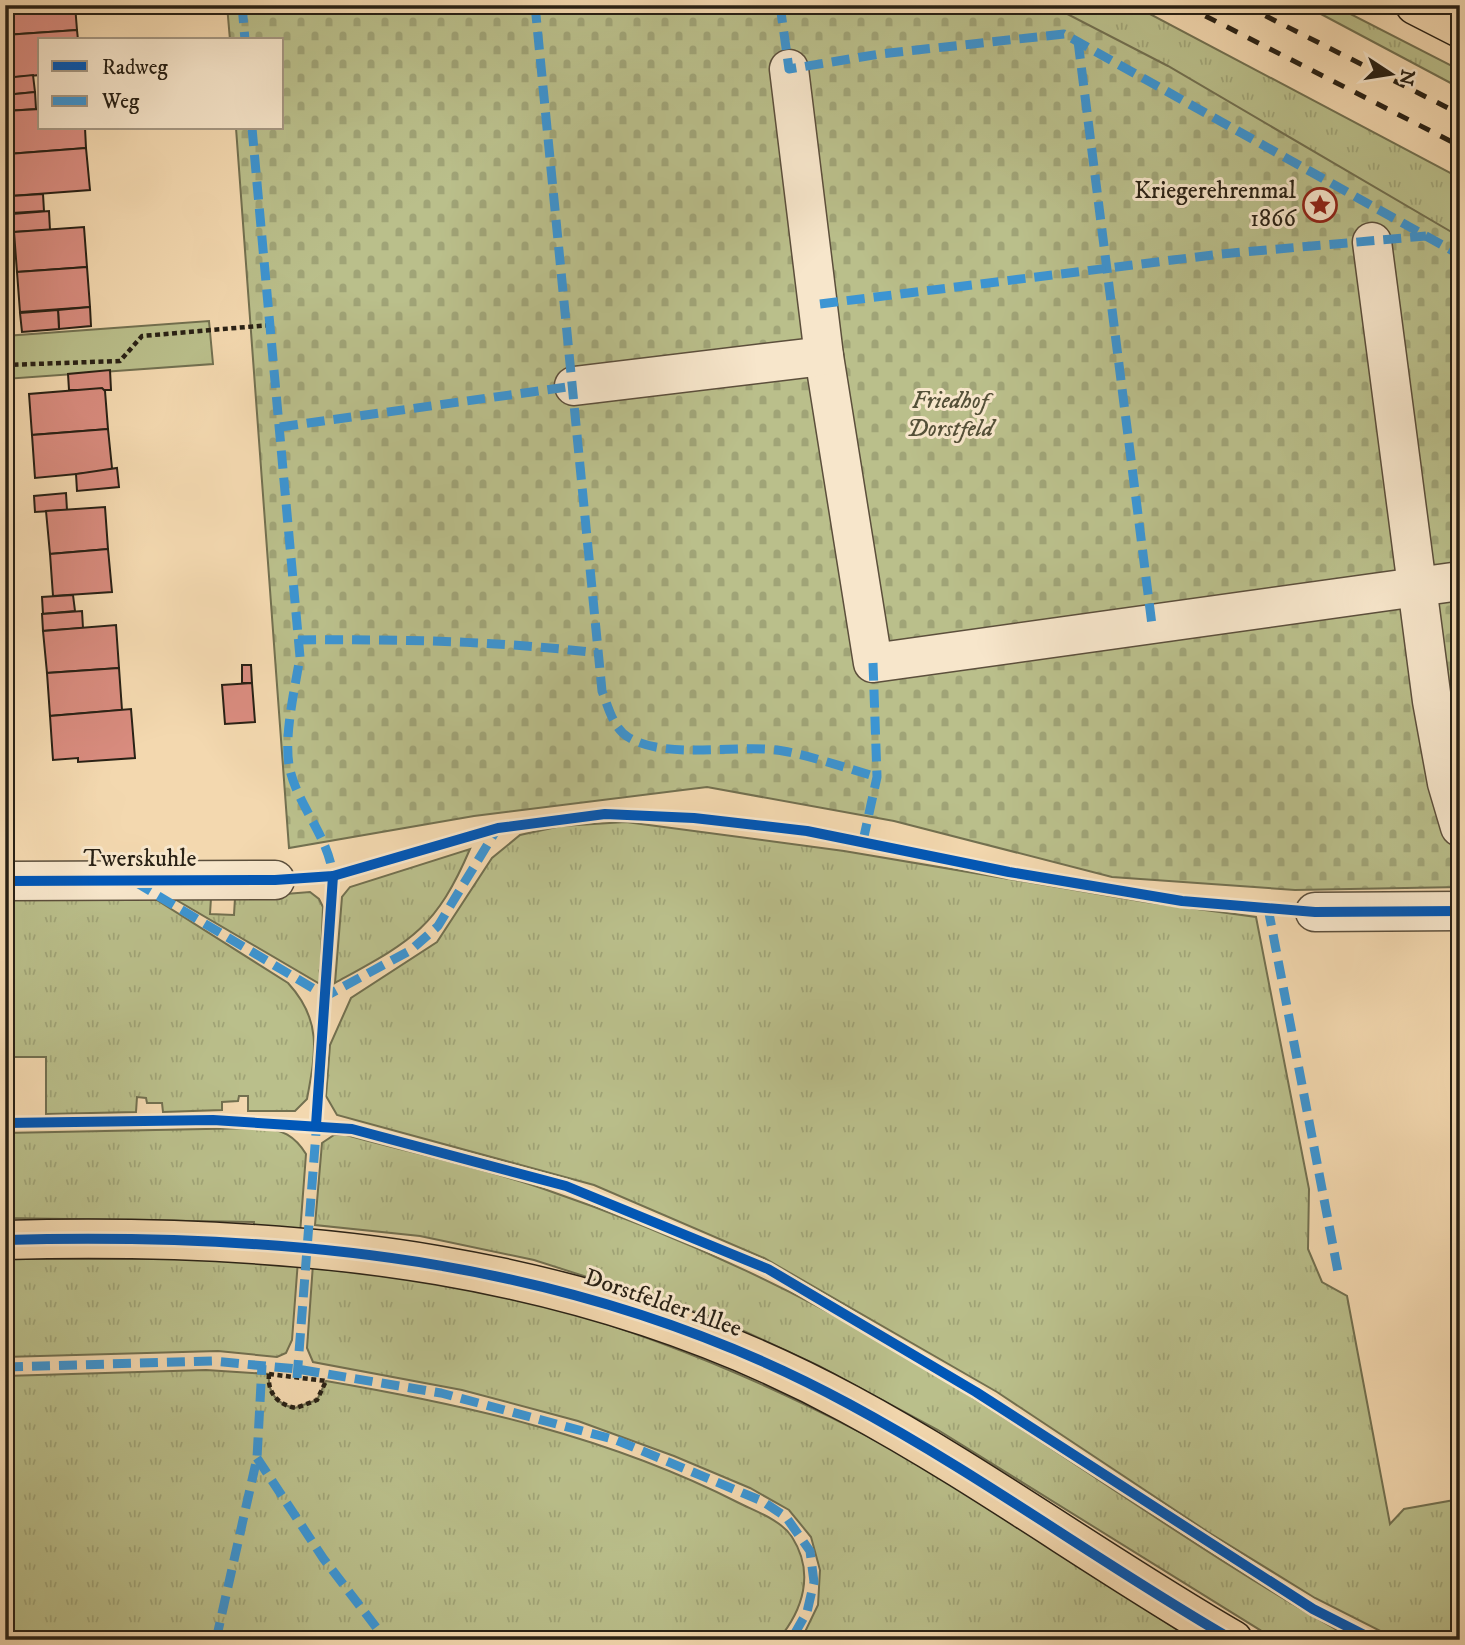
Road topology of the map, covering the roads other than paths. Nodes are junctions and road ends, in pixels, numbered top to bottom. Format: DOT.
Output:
graph roads {
  1 [pos="1415,5"];
  2 [pos="1460,28"];
  3 [pos="789,69"];
  4 [pos="1372,242"];
  5 [pos="824,356"];
  6 [pos="574,386"];
  7 [pos="1460,581"];
  8 [pos="1417,587"];
  9 [pos="1460,827"];
  10 [pos="275,880"];
  11 [pos="5,881"];
  12 [pos="1460,911"];
  13 [pos="1315,912"];
  14 [pos="5,1240"];
  15 [pos="1233,1640"];
  1 -- 2 [label="main road"];
  3 -- 5 [label="street"];
  4 -- 8 [label="street"];
  5 -- 6 [label="street"];
  5 -- 8 [label="street"];
  7 -- 8 [label="street"];
  8 -- 9 [label="street"];
  10 -- 11 [label="street, Twerskuhle"];
  12 -- 13 [label="street"];
  14 -- 15 [label="main road, Dorstfelder Allee"];
}
